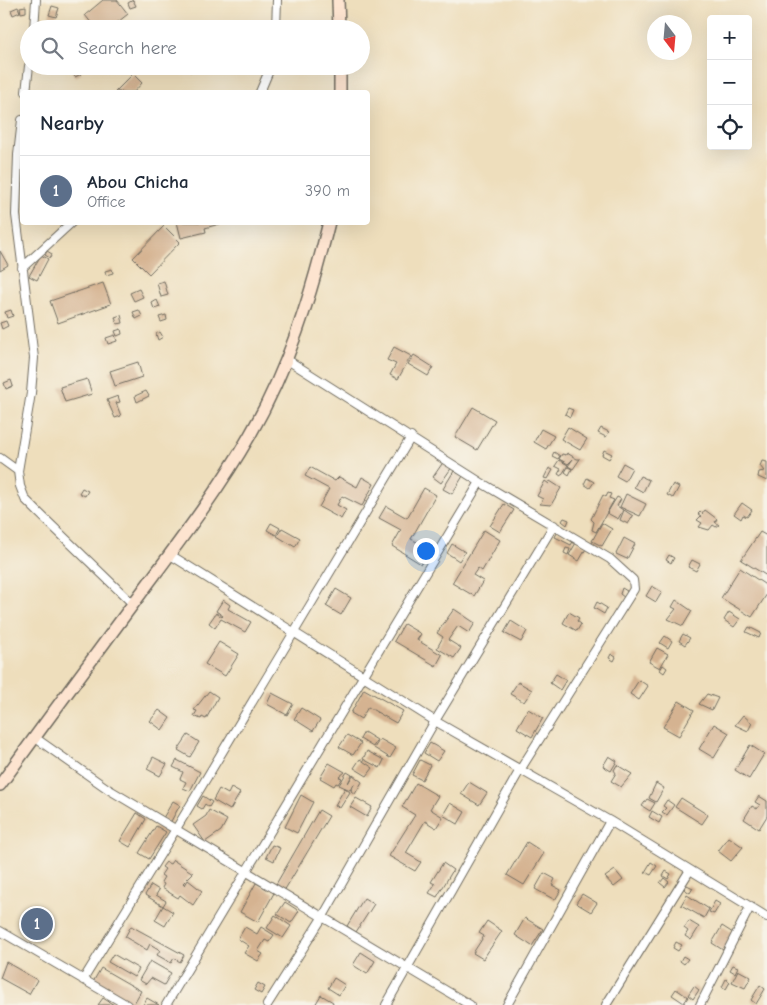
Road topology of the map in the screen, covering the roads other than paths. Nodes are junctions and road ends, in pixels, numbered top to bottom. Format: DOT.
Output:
graph roads {
  1 [pos="36,0"];
  2 [pos="277,0"];
  3 [pos="338,0"];
  4 [pos="35,20"];
  5 [pos="276,20"];
  6 [pos="339,20"];
  7 [pos="28,75"];
  8 [pos="267,75"];
  9 [pos="340,75"];
  10 [pos="26,90"];
  11 [pos="261,90"];
  12 [pos="340,90"];
  13 [pos="20,138"];
  14 [pos="19,212"];
  15 [pos="69,225"];
  16 [pos="328,225"];
  17 [pos="22,268"];
  18 [pos="286,359"];
  19 [pos="411,438"];
  20 [pos="0,458"];
  21 [pos="18,471"];
  22 [pos="480,482"];
  23 [pos="554,525"];
  24 [pos="169,554"];
  25 [pos="133,604"];
  26 [pos="293,632"];
  27 [pos="364,676"];
  28 [pos="435,720"];
  29 [pos="34,737"];
  30 [pos="520,770"];
  31 [pos="0,785"];
  32 [pos="610,821"];
  33 [pos="176,829"];
  34 [pos="690,870"];
  35 [pos="246,871"];
  36 [pos="750,907"];
  37 [pos="767,917"];
  38 [pos="322,918"];
  39 [pos="0,931"];
  40 [pos="408,970"];
  41 [pos="82,980"];
  42 [pos="127,1005"];
  43 [pos="166,1005"];
  44 [pos="267,1005"];
  45 [pos="386,1005"];
  46 [pos="470,1005"];
  47 [pos="507,1005"];
  48 [pos="606,1005"];
  49 [pos="700,1005"];
  1 -- 4 [label="street"];
  2 -- 5 [label="street"];
  3 -- 6 [label="main road"];
  7 -- 10 [label="street"];
  8 -- 11 [label="street"];
  9 -- 12 [label="main road"];
  13 -- 14 [label="street"];
  14 -- 17 [label="street"];
  15 -- 17 [label="street"];
  16 -- 18 [label="main road"];
  17 -- 21 [label="street"];
  18 -- 19 [label="street"];
  18 -- 24 [label="main road"];
  19 -- 22 [label="street"];
  19 -- 26 [label="street"];
  20 -- 21 [label="street"];
  21 -- 25 [label="street"];
  22 -- 23 [label="street"];
  22 -- 27 [label="street"];
  23 -- 28 [label="street"];
  23 -- 30 [label="street"];
  24 -- 25 [label="main road"];
  24 -- 26 [label="street"];
  25 -- 29 [label="main road"];
  26 -- 27 [label="street"];
  26 -- 33 [label="street"];
  27 -- 28 [label="street"];
  27 -- 35 [label="street"];
  28 -- 30 [label="street"];
  28 -- 38 [label="street"];
  29 -- 31 [label="main road"];
  29 -- 33 [label="street"];
  30 -- 32 [label="street"];
  30 -- 40 [label="street"];
  32 -- 34 [label="street"];
  32 -- 47 [label="street"];
  33 -- 35 [label="street"];
  33 -- 41 [label="street"];
  34 -- 36 [label="street"];
  34 -- 48 [label="street"];
  35 -- 38 [label="street"];
  35 -- 43 [label="street"];
  36 -- 37 [label="street"];
  36 -- 49 [label="street"];
  38 -- 40 [label="street"];
  38 -- 44 [label="street"];
  39 -- 41 [label="street"];
  40 -- 45 [label="street"];
  40 -- 46 [label="street"];
  41 -- 42 [label="street"];
}
